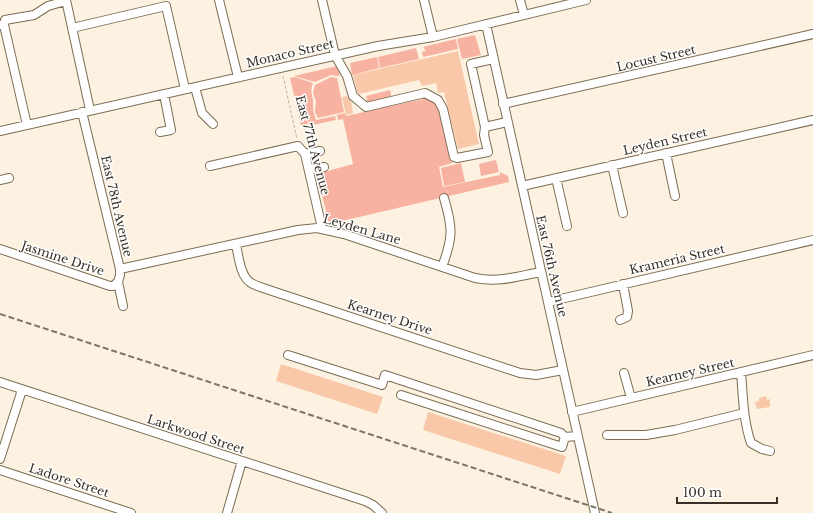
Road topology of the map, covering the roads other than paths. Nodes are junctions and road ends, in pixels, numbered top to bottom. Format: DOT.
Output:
graph roads {
  1 [pos="219,0"];
  2 [pos="322,0"];
  3 [pos="424,0"];
  4 [pos="520,0"];
  5 [pos="586,0"];
  6 [pos="66,1"];
  7 [pos="524,15"];
  8 [pos="486,24"];
  9 [pos="2,25"];
  10 [pos="72,28"];
  11 [pos="813,34"];
  12 [pos="433,36"];
  13 [pos="335,56"];
  14 [pos="493,59"];
  15 [pos="238,77"];
  16 [pos="195,87"];
  17 [pos="185,89"];
  18 [pos="164,94"];
  19 [pos="504,104"];
  20 [pos="90,110"];
  21 [pos="82,112"];
  22 [pos="813,120"];
  23 [pos="507,122"];
  24 [pos="213,124"];
  25 [pos="27,125"];
  26 [pos="485,127"];
  27 [pos="0,131"];
  28 [pos="160,132"];
  29 [pos="320,151"];
  30 [pos="666,153"];
  31 [pos="305,154"];
  32 [pos="612,165"];
  33 [pos="210,166"];
  34 [pos="324,167"];
  35 [pos="308,170"];
  36 [pos="10,178"];
  37 [pos="556,178"];
  38 [pos="0,180"];
  39 [pos="522,186"];
  40 [pos="675,196"];
  41 [pos="444,198"];
  42 [pos="623,213"];
  43 [pos="567,226"];
  44 [pos="322,228"];
  45 [pos="813,240"];
  46 [pos="236,245"];
  47 [pos="0,249"];
  48 [pos="442,266"];
  49 [pos="120,269"];
  50 [pos="541,272"];
  51 [pos="118,282"];
  52 [pos="623,284"];
  53 [pos="548,302"];
  54 [pos="122,306"];
  55 [pos="620,320"];
  56 [pos="288,355"];
  57 [pos="813,355"];
  58 [pos="563,370"];
  59 [pos="741,372"];
  60 [pos="624,373"];
  61 [pos="0,382"];
  62 [pos="22,390"];
  63 [pos="400,395"];
  64 [pos="631,398"];
  65 [pos="572,412"];
  66 [pos="744,413"];
  67 [pos="607,435"];
  68 [pos="577,436"];
  69 [pos="565,438"];
  70 [pos="770,451"];
  71 [pos="0,458"];
  72 [pos="242,461"];
  73 [pos="0,470"];
  74 [pos="131,513"];
  75 [pos="227,513"];
  76 [pos="382,513"];
  77 [pos="595,513"];
  1 -- 15 [label="street"];
  2 -- 13 [label="street"];
  3 -- 12 [label="street"];
  4 -- 7 [label="street"];
  5 -- 7 [label="street, Monaco Street"];
  6 -- 9 [label="street"];
  6 -- 10 [label="street"];
  7 -- 8 [label="street, Monaco Street"];
  8 -- 12 [label="street, Monaco Street"];
  8 -- 14 [label="street, East 76th Avenue"];
  9 -- 25 [label="street"];
  10 -- 17 [label="street"];
  10 -- 20 [label="street"];
  11 -- 19 [label="street, Locust Street"];
  12 -- 13 [label="street, Monaco Street"];
  13 -- 15 [label="street, Monaco Street"];
  13 -- 26 [label="street"];
  14 -- 19 [label="street, East 76th Avenue"];
  14 -- 26 [label="street"];
  15 -- 16 [label="street, Monaco Street"];
  16 -- 17 [label="street, Monaco Street"];
  16 -- 24 [label="street"];
  17 -- 18 [label="street, Monaco Street"];
  18 -- 20 [label="street, Monaco Street"];
  18 -- 28 [label="street"];
  19 -- 23 [label="street, East 76th Avenue"];
  20 -- 21 [label="street, Monaco Street"];
  21 -- 25 [label="street, Monaco Street"];
  21 -- 49 [label="street, East 78th Avenue"];
  22 -- 30 [label="street, Leyden Street"];
  23 -- 26 [label="street"];
  23 -- 39 [label="street, East 76th Avenue"];
  25 -- 27 [label="street, Monaco Street"];
  29 -- 31 [label="street"];
  30 -- 32 [label="street, Leyden Street"];
  30 -- 40 [label="street"];
  31 -- 33 [label="street, East 77th Avenue"];
  31 -- 35 [label="street, East 77th Avenue"];
  32 -- 37 [label="street, Leyden Street"];
  32 -- 42 [label="street"];
  34 -- 35 [label="street"];
  35 -- 44 [label="street, East 77th Avenue"];
  36 -- 38 [label="street"];
  37 -- 39 [label="street, Leyden Street"];
  37 -- 43 [label="street"];
  39 -- 50 [label="street, East 76th Avenue"];
  41 -- 48 [label="street"];
  44 -- 46 [label="street, Leyden Lane"];
  44 -- 48 [label="street, Leyden Lane"];
  45 -- 52 [label="street, Krameria Street"];
  46 -- 49 [label="street, Leyden Lane"];
  46 -- 58 [label="street, Kearney Drive"];
  47 -- 51 [label="street, Jasmine Drive"];
  48 -- 50 [label="street, Leyden Lane"];
  49 -- 51 [label="street, East 78th Avenue"];
  50 -- 53 [label="street, East 76th Avenue"];
  51 -- 54 [label="street, East 78th Avenue"];
  52 -- 53 [label="street, Krameria Street"];
  52 -- 55 [label="street"];
  53 -- 58 [label="street, East 76th Avenue"];
  56 -- 69 [label="street"];
  57 -- 59 [label="street, Kearney Street"];
  58 -- 65 [label="street, East 76th Avenue"];
  59 -- 64 [label="street, Kearney Street"];
  59 -- 66 [label="street"];
  60 -- 64 [label="street"];
  61 -- 62 [label="street, Larkwood Street"];
  62 -- 71 [label="street"];
  62 -- 72 [label="street, Larkwood Street"];
  63 -- 69 [label="street"];
  64 -- 65 [label="street, Kearney Street"];
  65 -- 68 [label="street, East 76th Avenue"];
  66 -- 67 [label="street"];
  66 -- 70 [label="street"];
  68 -- 69 [label="street"];
  68 -- 77 [label="street, East 76th Avenue"];
  72 -- 75 [label="street"];
  72 -- 76 [label="street, Larkwood Street"];
  73 -- 74 [label="street, Ladore Street"];
}
